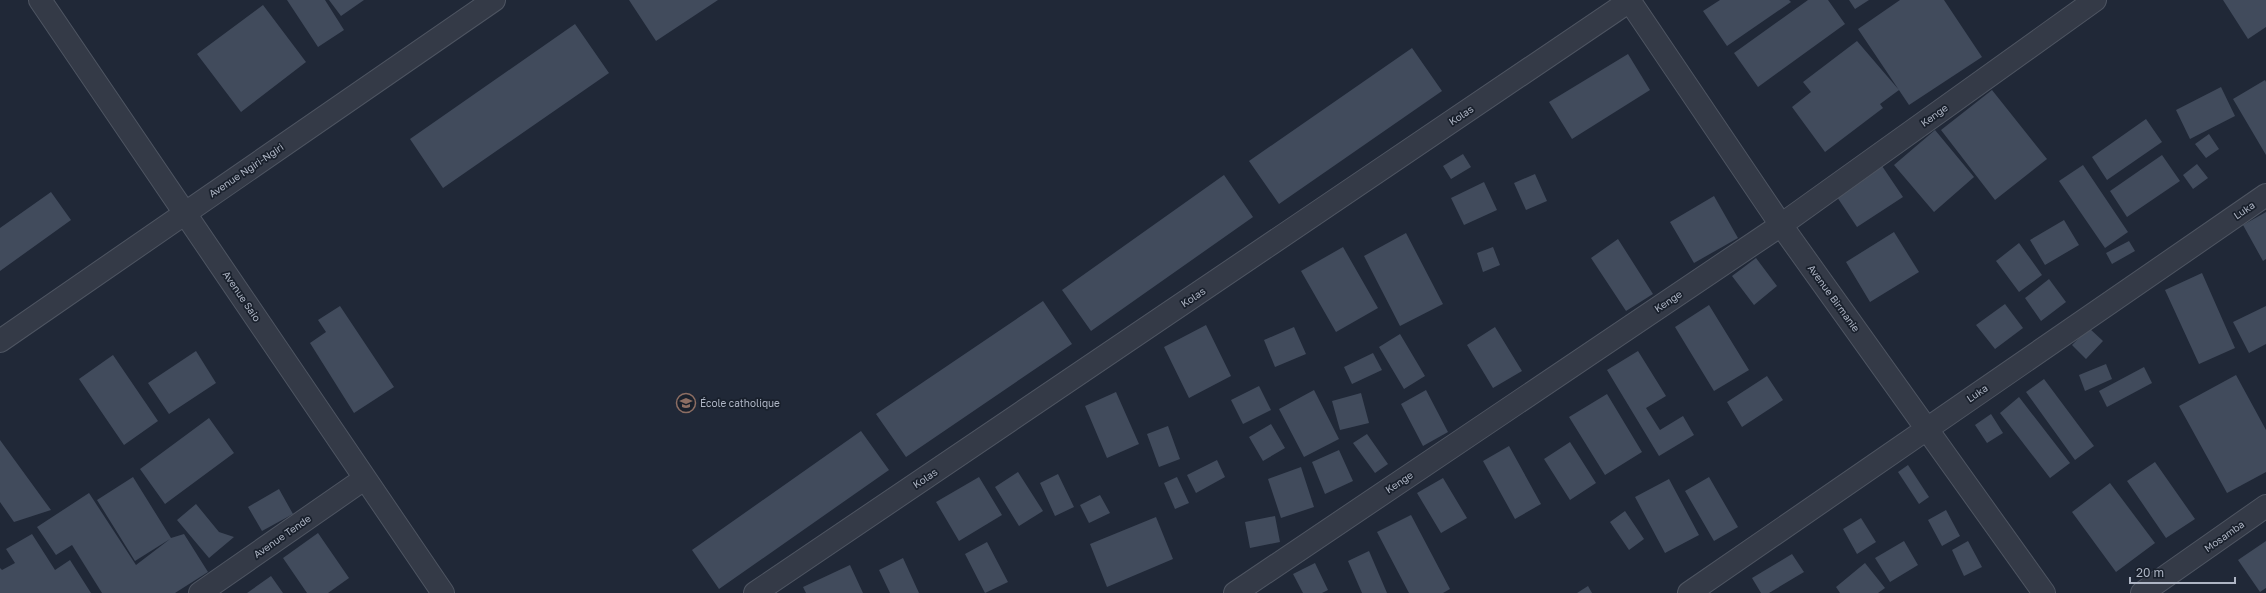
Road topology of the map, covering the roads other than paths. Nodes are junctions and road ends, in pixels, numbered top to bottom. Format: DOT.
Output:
graph roads {
  1 [pos="40,0"];
  2 [pos="494,0"];
  3 [pos="1630,0"];
  4 [pos="2094,0"];
  5 [pos="2266,195"];
  6 [pos="185,211"];
  7 [pos="1781,225"];
  8 [pos="0,341"];
  9 [pos="1927,427"];
  10 [pos="364,479"];
  11 [pos="2266,506"];
  12 [pos="200,593"];
  13 [pos="443,593"];
  14 [pos="755,593"];
  15 [pos="1235,593"];
  16 [pos="1689,593"];
  17 [pos="2044,593"];
  18 [pos="2142,593"];
  1 -- 6 [label="street, Avenue Saio"];
  2 -- 6 [label="street, Avenue Ngiri-Ngiri"];
  3 -- 7 [label="street, Avenue Birmanie"];
  3 -- 14 [label="street, Kolas"];
  4 -- 7 [label="street, Kenge"];
  5 -- 9 [label="street, Luka"];
  6 -- 8 [label="street, Avenue Ngiri-Ngiri"];
  6 -- 10 [label="street, Avenue Saio"];
  7 -- 9 [label="street, Avenue Birmanie"];
  7 -- 15 [label="street, Kenge"];
  9 -- 16 [label="street, Luka"];
  9 -- 17 [label="street, Avenue Birmanie"];
  10 -- 12 [label="street, Avenue Tende"];
  10 -- 13 [label="street, Avenue Saio"];
  11 -- 18 [label="street, Mosamba"];
}
